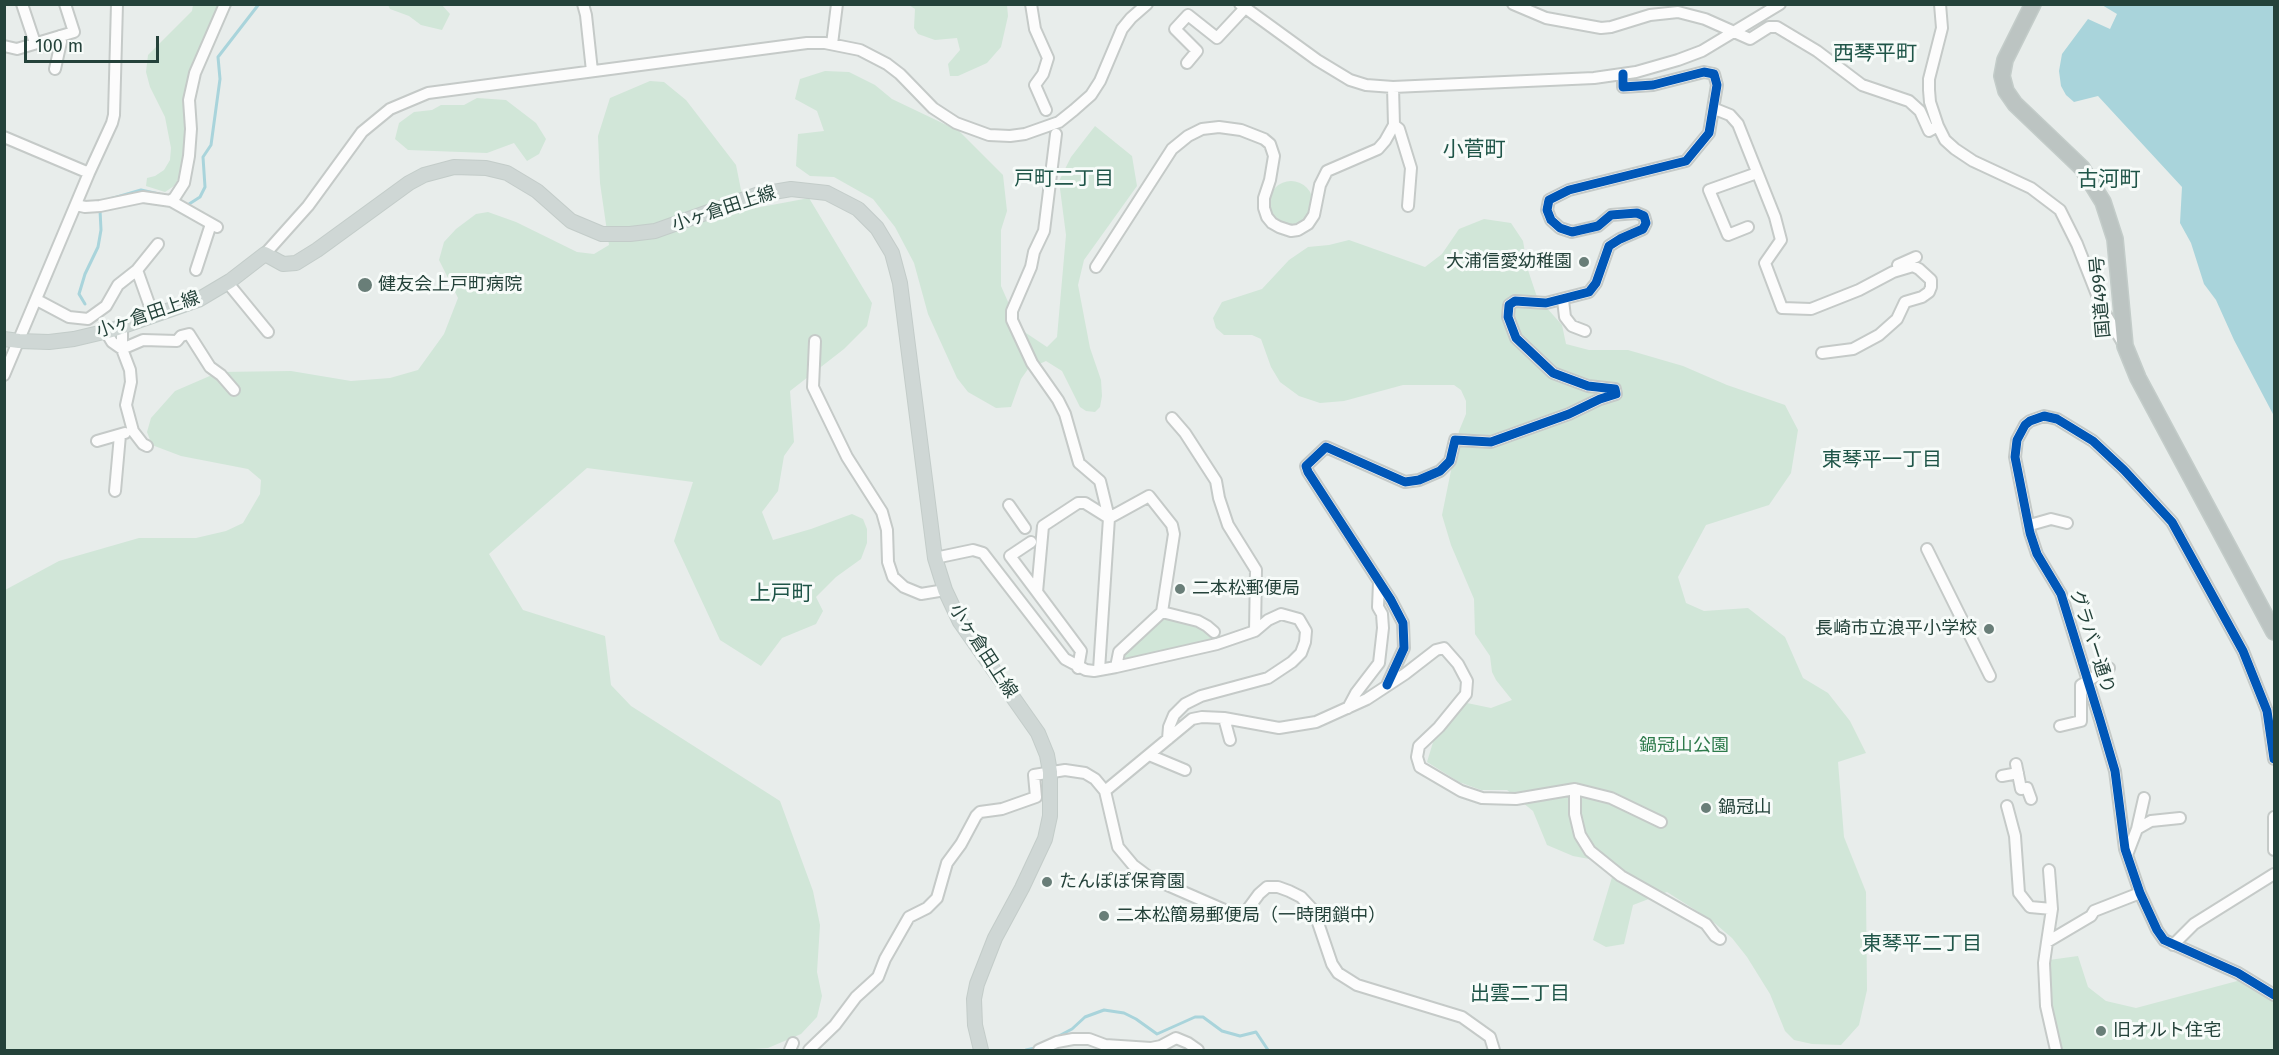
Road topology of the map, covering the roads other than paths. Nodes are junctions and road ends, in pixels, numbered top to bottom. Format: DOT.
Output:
graph roads {
  1 [pos="22,4"];
  2 [pos="65,4"];
  3 [pos="117,4"];
  4 [pos="225,4"];
  5 [pos="583,4"];
  6 [pos="837,4"];
  7 [pos="1031,4"];
  8 [pos="1147,4"];
  9 [pos="1513,4"];
  10 [pos="1780,4"];
  11 [pos="1941,4"];
  12 [pos="2033,4"];
  13 [pos="1242,6"];
  14 [pos="1735,32"];
  15 [pos="60,36"];
  16 [pos="35,43"];
  17 [pos="832,44"];
  18 [pos="4,46"];
  19 [pos="1187,63"];
  20 [pos="55,69"];
  21 [pos="592,71"];
  22 [pos="1623,74"];
  23 [pos="1394,87"];
  24 [pos="1715,108"];
  25 [pos="1046,110"];
  26 [pos="1394,125"];
  27 [pos="1938,126"];
  28 [pos="1056,134"];
  29 [pos="4,137"];
  30 [pos="89,172"];
  31 [pos="1757,173"];
  32 [pos="171,201"];
  33 [pos="76,205"];
  34 [pos="1408,206"];
  35 [pos="1748,227"];
  36 [pos="158,244"];
  37 [pos="265,254"];
  38 [pos="1916,257"];
  39 [pos="1096,267"];
  40 [pos="137,270"];
  41 [pos="196,270"];
  42 [pos="1883,278"];
  43 [pos="227,282"];
  44 [pos="37,300"];
  45 [pos="1563,300"];
  46 [pos="153,315"];
  47 [pos="122,326"];
  48 [pos="1585,331"];
  49 [pos="106,332"];
  50 [pos="268,332"];
  51 [pos="4,339"];
  52 [pos="19,341"];
  53 [pos="814,341"];
  54 [pos="2125,346"];
  55 [pos="122,349"];
  56 [pos="1822,353"];
  57 [pos="4,375"];
  58 [pos="234,390"];
  59 [pos="1172,418"];
  60 [pos="133,431"];
  61 [pos="120,435"];
  62 [pos="97,441"];
  63 [pos="147,446"];
  64 [pos="115,491"];
  65 [pos="1009,505"];
  66 [pos="1109,518"];
  67 [pos="2067,523"];
  68 [pos="2030,525"];
  69 [pos="1025,528"];
  70 [pos="1031,542"];
  71 [pos="1927,549"];
  72 [pos="935,558"];
  73 [pos="1379,582"];
  74 [pos="945,590"];
  75 [pos="1037,591"];
  76 [pos="1162,612"];
  77 [pos="1255,631"];
  78 [pos="1214,632"];
  79 [pos="2274,632"];
  80 [pos="1116,667"];
  81 [pos="1078,668"];
  82 [pos="2109,668"];
  83 [pos="1099,670"];
  84 [pos="1990,676"];
  85 [pos="2088,680"];
  86 [pos="1387,685"];
  87 [pos="1348,708"];
  88 [pos="1224,718"];
  89 [pos="2060,726"];
  90 [pos="1168,739"];
  91 [pos="1230,740"];
  92 [pos="1149,755"];
  93 [pos="2274,759"];
  94 [pos="1185,770"];
  95 [pos="1050,772"];
  96 [pos="2002,776"];
  97 [pos="1575,789"];
  98 [pos="1106,791"];
  99 [pos="2144,798"];
  100 [pos="2031,799"];
  101 [pos="2007,806"];
  102 [pos="2180,818"];
  103 [pos="2274,818"];
  104 [pos="1661,822"];
  105 [pos="2137,829"];
  106 [pos="2274,850"];
  107 [pos="2127,856"];
  108 [pos="2049,870"];
  109 [pos="2274,874"];
  110 [pos="2140,892"];
  111 [pos="2052,909"];
  112 [pos="1720,939"];
  113 [pos="2047,942"];
  114 [pos="2173,945"];
  115 [pos="2274,995"];
  116 [pos="981,1049"];
  117 [pos="809,1050"];
  118 [pos="1039,1050"];
  119 [pos="1198,1050"];
  120 [pos="1494,1050"];
  121 [pos="2056,1050"];
  1 -- 16 [label="street"];
  2 -- 15 [label="street"];
  3 -- 30 [label="street"];
  4 -- 32 [label="street"];
  5 -- 21 [label="street"];
  6 -- 17 [label="street"];
  7 -- 25 [label="street"];
  8 -- 17 [label="street"];
  9 -- 14 [label="street"];
  10 -- 14 [label="street"];
  11 -- 27 [label="street"];
  12 -- 54 [label="highway, 国道499号"];
  13 -- 19 [label="street"];
  13 -- 23 [label="street"];
  14 -- 22 [label="street"];
  14 -- 27 [label="street"];
  15 -- 16 [label="street"];
  15 -- 20 [label="street"];
  16 -- 18 [label="street"];
  17 -- 21 [label="street"];
  21 -- 37 [label="street"];
  22 -- 23 [label="street"];
  22 -- 24 [label="street"];
  23 -- 26 [label="street"];
  24 -- 31 [label="street"];
  24 -- 45 [label="street"];
  26 -- 34 [label="street"];
  26 -- 39 [label="street"];
  27 -- 54 [label="street"];
  28 -- 66 [label="street"];
  29 -- 30 [label="street"];
  30 -- 33 [label="street"];
  31 -- 35 [label="street"];
  31 -- 42 [label="street"];
  32 -- 33 [label="street"];
  32 -- 41 [label="street"];
  33 -- 44 [label="street"];
  36 -- 40 [label="street"];
  37 -- 43 [label="main road, 小ヶ倉田上線"];
  37 -- 72 [label="main road, 小ヶ倉田上線"];
  38 -- 42 [label="street"];
  40 -- 44 [label="street"];
  40 -- 46 [label="street"];
  42 -- 56 [label="street"];
  43 -- 46 [label="main road, 小ヶ倉田上線"];
  43 -- 50 [label="street"];
  44 -- 52 [label="street"];
  45 -- 48 [label="street"];
  45 -- 73 [label="street"];
  46 -- 47 [label="main road, 小ヶ倉田上線"];
  47 -- 49 [label="main road, 小ヶ倉田上線"];
  47 -- 55 [label="street"];
  49 -- 52 [label="main road, 小ヶ倉田上線"];
  49 -- 55 [label="street"];
  51 -- 52 [label="main road, 小ヶ倉田上線"];
  52 -- 57 [label="street"];
  53 -- 74 [label="street"];
  54 -- 79 [label="highway, 国道499号"];
  55 -- 58 [label="street"];
  55 -- 60 [label="street"];
  59 -- 77 [label="street"];
  60 -- 61 [label="street"];
  60 -- 63 [label="street"];
  61 -- 62 [label="street"];
  61 -- 64 [label="street"];
  65 -- 69 [label="street"];
  66 -- 75 [label="street"];
  66 -- 76 [label="street"];
  66 -- 83 [label="street"];
  67 -- 68 [label="street"];
  68 -- 85 [label="street, グラバー通り"];
  68 -- 93 [label="street, グラバー通り"];
  70 -- 75 [label="street"];
  71 -- 84 [label="street"];
  72 -- 74 [label="main road, 小ヶ倉田上線"];
  72 -- 81 [label="street"];
  73 -- 86 [label="street"];
  73 -- 87 [label="street"];
  74 -- 95 [label="main road, 小ヶ倉田上線"];
  75 -- 81 [label="street"];
  76 -- 78 [label="street"];
  76 -- 80 [label="street"];
  77 -- 80 [label="street"];
  77 -- 90 [label="street"];
  80 -- 83 [label="street"];
  81 -- 83 [label="street"];
  82 -- 85 [label="street"];
  85 -- 89 [label="street"];
  85 -- 107 [label="street, グラバー通り"];
  86 -- 87 [label="street"];
  86 -- 97 [label="street"];
  87 -- 88 [label="street"];
  88 -- 90 [label="street"];
  88 -- 91 [label="street"];
  90 -- 92 [label="street"];
  92 -- 94 [label="street"];
  92 -- 98 [label="street"];
  95 -- 98 [label="street"];
  95 -- 116 [label="main road, 小ヶ倉田上線"];
  95 -- 117 [label="street"];
  96 -- 100 [label="street"];
  97 -- 104 [label="street"];
  97 -- 112 [label="street"];
  98 -- 120 [label="street"];
  99 -- 105 [label="street"];
  101 -- 111 [label="street"];
  102 -- 105 [label="street"];
  103 -- 106 [label="street"];
  105 -- 107 [label="street"];
  107 -- 110 [label="street"];
  108 -- 111 [label="street"];
  109 -- 114 [label="street"];
  110 -- 113 [label="street"];
  110 -- 114 [label="street"];
  111 -- 113 [label="street"];
  113 -- 121 [label="street"];
  114 -- 115 [label="street"];
  118 -- 119 [label="street"];
}
